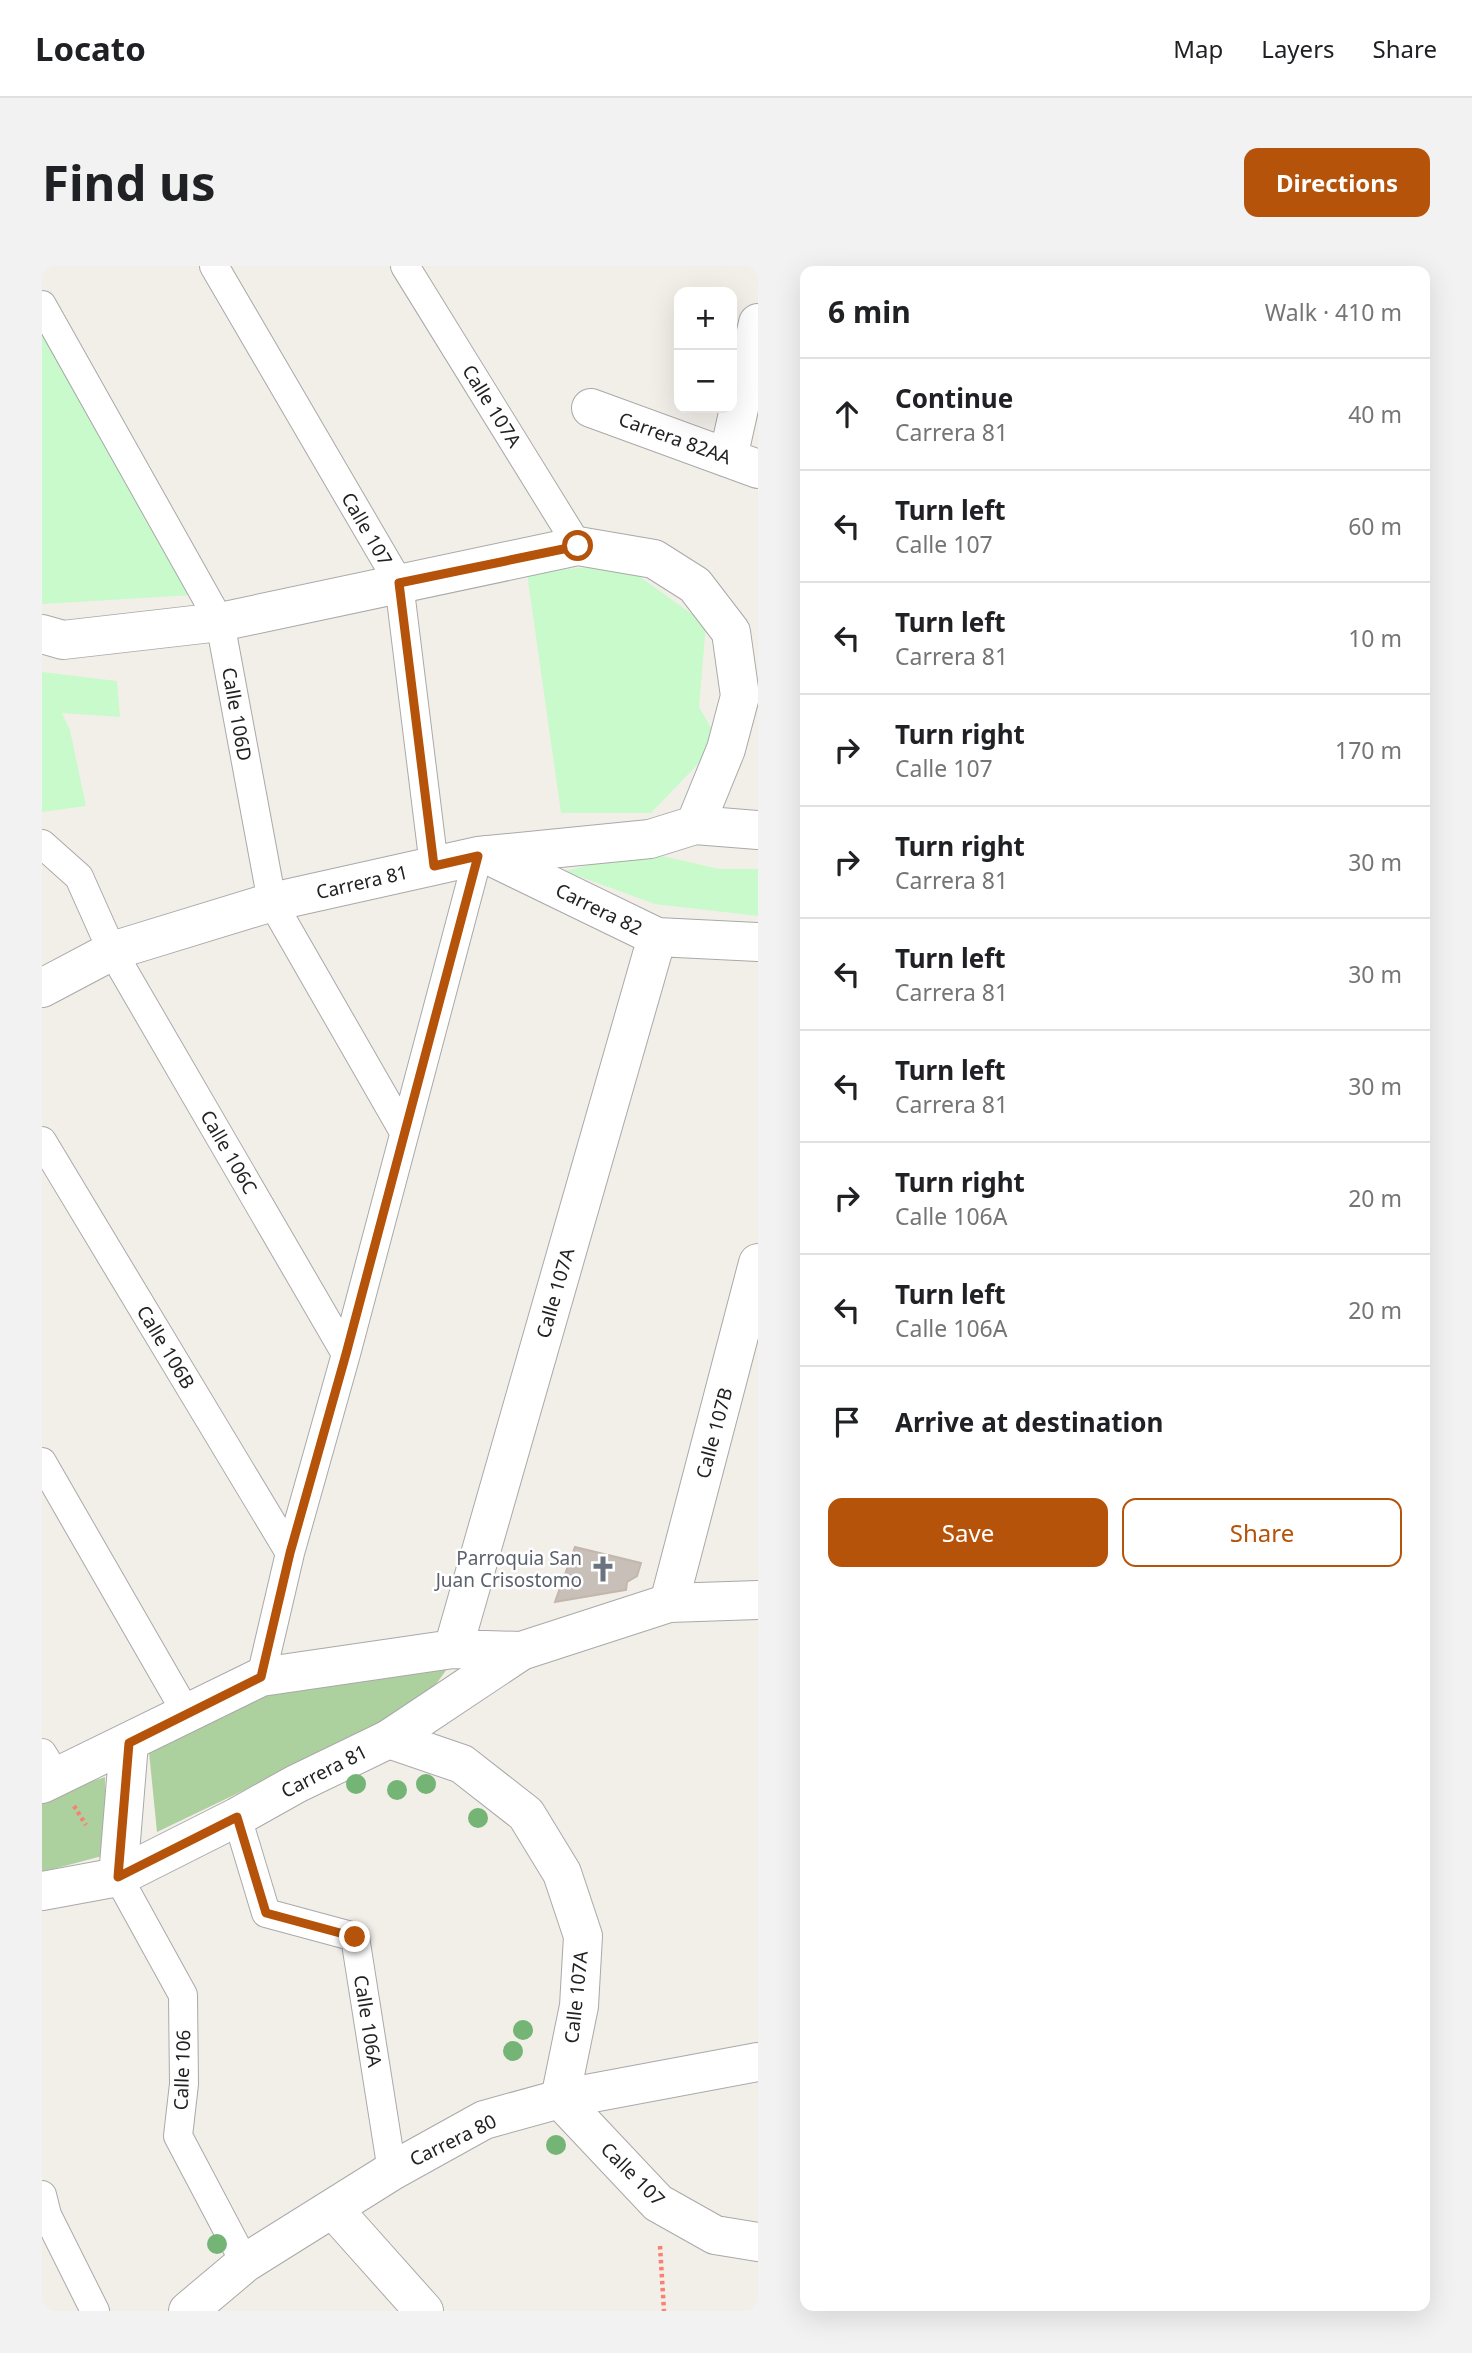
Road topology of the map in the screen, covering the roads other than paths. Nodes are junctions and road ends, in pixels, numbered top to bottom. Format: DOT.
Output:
graph roads {
  1 [pos="214,266"];
  2 [pos="405,266"];
  3 [pos="42,305"];
  4 [pos="758,323"];
  5 [pos="591,408"];
  6 [pos="743,463"];
  7 [pos="578,546"];
  8 [pos="399,583"];
  9 [pos="220,622"];
  10 [pos="42,634"];
  11 [pos="695,825"];
  12 [pos="758,830"];
  13 [pos="42,844"];
  14 [pos="483,856"];
  15 [pos="434,866"];
  16 [pos="272,902"];
  17 [pos="657,937"];
  18 [pos="758,942"];
  19 [pos="111,951"];
  20 [pos="42,988"];
  21 [pos="404,1132"];
  22 [pos="42,1141"];
  23 [pos="758,1263"];
  24 [pos="346,1354"];
  25 [pos="42,1462"];
  26 [pos="290,1553"];
  27 [pos="758,1600"];
  28 [pos="669,1603"];
  29 [pos="453,1649"];
  30 [pos="521,1651"];
  31 [pos="261,1677"];
  32 [pos="187,1714"];
  33 [pos="389,1739"];
  34 [pos="129,1743"];
  35 [pos="47,1771"];
  36 [pos="237,1817"];
  37 [pos="118,1877"];
  38 [pos="42,1891"];
  39 [pos="758,2062"];
  40 [pos="560,2099"];
  41 [pos="392,2171"];
  42 [pos="42,2195"];
  43 [pos="333,2209"];
  44 [pos="758,2242"];
  45 [pos="245,2263"];
  46 [pos="95,2311"];
  47 [pos="188,2311"];
  48 [pos="424,2311"];
  1 -- 8 [label="street, Calle 107"];
  2 -- 7 [label="street, Calle 107A"];
  3 -- 9 [label="street, Calle 106D"];
  4 -- 6 [label="street"];
  5 -- 6 [label="street, Carrera 82AA"];
  7 -- 8 [label="street"];
  7 -- 11 [label="street"];
  8 -- 9 [label="street"];
  8 -- 15 [label="street, Calle 107"];
  9 -- 10 [label="street"];
  9 -- 16 [label="street, Calle 106D"];
  11 -- 12 [label="street"];
  11 -- 14 [label="street, Carrera 81"];
  13 -- 19 [label="street"];
  14 -- 15 [label="street, Carrera 81"];
  14 -- 17 [label="street, Carrera 82"];
  14 -- 21 [label="street"];
  15 -- 16 [label="street, Carrera 81"];
  16 -- 19 [label="street, Carrera 81"];
  16 -- 21 [label="street, Calle 106D"];
  17 -- 18 [label="street, Carrera 82"];
  17 -- 29 [label="street, Calle 107A"];
  19 -- 20 [label="street, Carrera 81"];
  19 -- 24 [label="street, Calle 106C"];
  21 -- 24 [label="street"];
  22 -- 26 [label="street, Calle 106B"];
  23 -- 28 [label="street, Calle 107B"];
  24 -- 26 [label="street"];
  25 -- 32 [label="street"];
  26 -- 31 [label="street"];
  27 -- 28 [label="street, Carrera 81"];
  28 -- 30 [label="street, Carrera 81"];
  29 -- 30 [label="street, Carrera 81"];
  29 -- 31 [label="street, Carrera 81"];
  30 -- 33 [label="street, Carrera 81"];
  31 -- 32 [label="street, Carrera 81"];
  32 -- 34 [label="street, Carrera 81"];
  33 -- 36 [label="street, Carrera 81"];
  33 -- 40 [label="street, Calle 107A"];
  34 -- 35 [label="street, Carrera 81"];
  34 -- 37 [label="street"];
  36 -- 37 [label="street, Carrera 81"];
  36 -- 41 [label="street, Calle 106A"];
  37 -- 38 [label="street, Carrera 81"];
  37 -- 45 [label="street, Calle 106"];
  39 -- 40 [label="street, Carrera 80"];
  40 -- 41 [label="street, Carrera 80"];
  40 -- 44 [label="street, Calle 107"];
  41 -- 43 [label="street, Carrera 80"];
  42 -- 46 [label="street"];
  43 -- 45 [label="street, Carrera 80"];
  43 -- 48 [label="street"];
  45 -- 47 [label="street, Carrera 80"];
}
